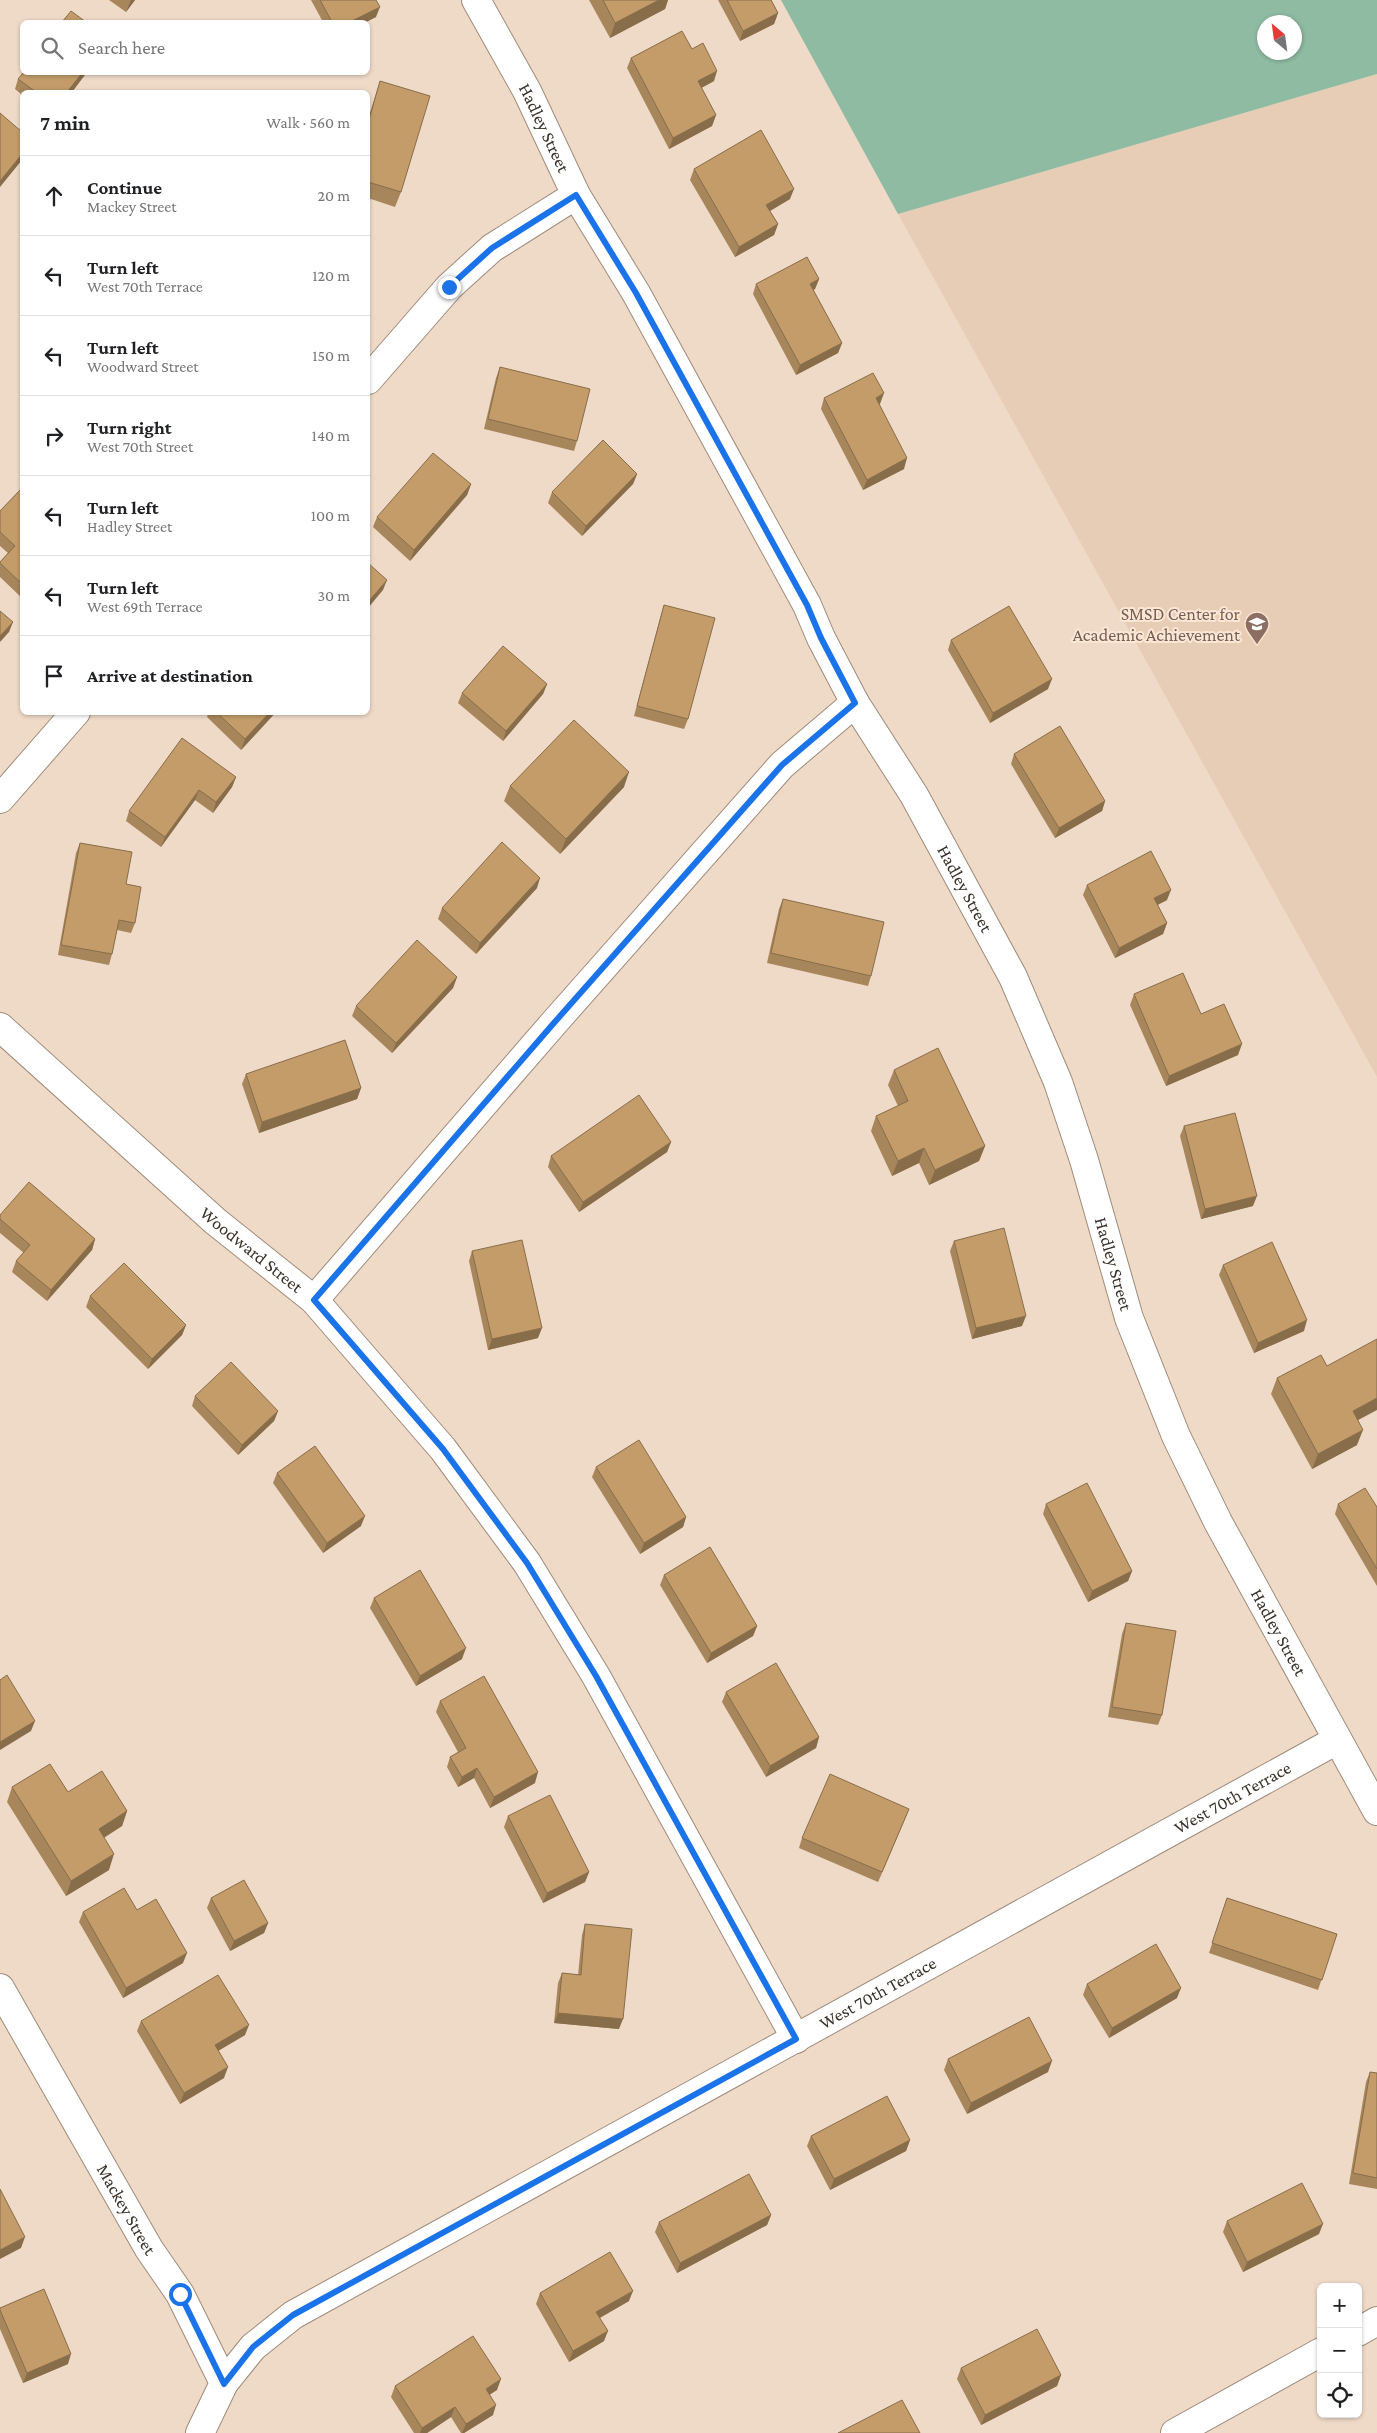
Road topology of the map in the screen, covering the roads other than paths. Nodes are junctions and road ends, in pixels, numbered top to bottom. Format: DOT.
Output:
graph roads {
  1 [pos="476,0"];
  2 [pos="576,195"];
  3 [pos="370,378"];
  4 [pos="855,703"];
  5 [pos="73,715"];
  6 [pos="0,799"];
  7 [pos="0,1027"];
  8 [pos="314,1300"];
  9 [pos="1337,1740"];
  10 [pos="1377,1811"];
  11 [pos="0,1988"];
  12 [pos="796,2039"];
  13 [pos="1377,2321"];
  14 [pos="1362,2330"];
  15 [pos="1317,2354"];
  16 [pos="224,2384"];
  17 [pos="200,2433"];
  18 [pos="1175,2433"];
  1 -- 2 [label="street, Hadley Street"];
  2 -- 3 [label="street"];
  2 -- 4 [label="street, Hadley Street"];
  4 -- 8 [label="street"];
  4 -- 9 [label="street, Hadley Street"];
  5 -- 6 [label="street"];
  7 -- 8 [label="street, Woodward Street"];
  8 -- 12 [label="street, Woodward Street"];
  9 -- 10 [label="street, Hadley Street"];
  9 -- 12 [label="street, West 70th Terrace"];
  11 -- 16 [label="street, Mackey Street"];
  12 -- 16 [label="street, West 70th Terrace"];
  13 -- 14 [label="street"];
  15 -- 18 [label="street"];
  16 -- 17 [label="street"];
}
